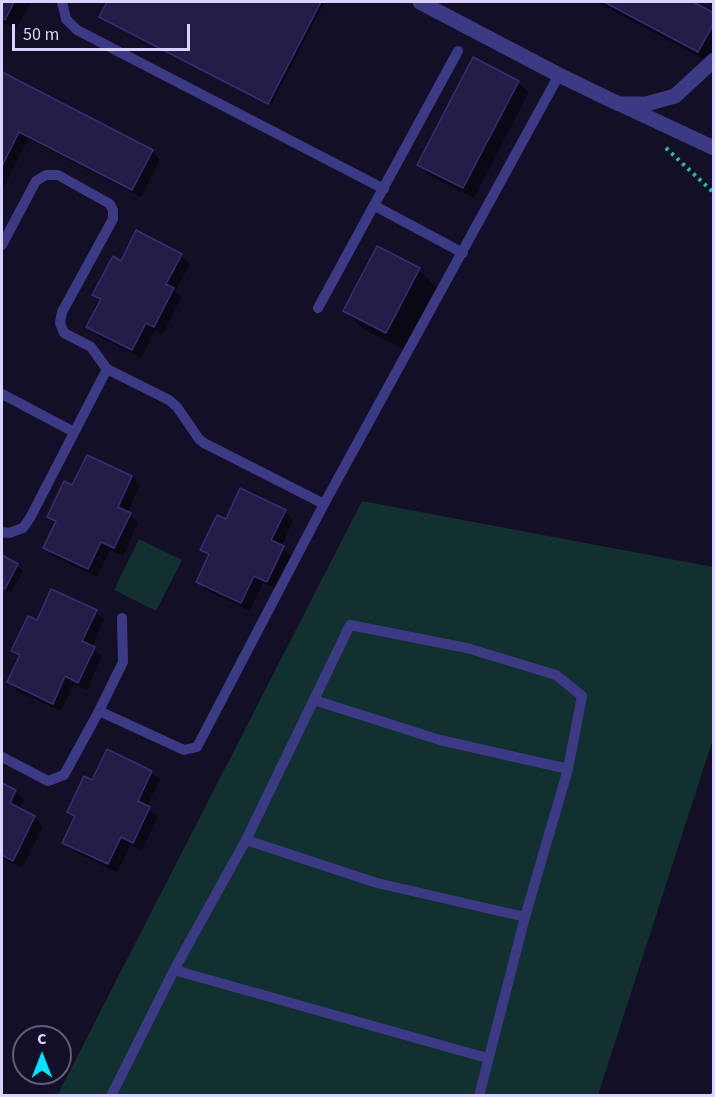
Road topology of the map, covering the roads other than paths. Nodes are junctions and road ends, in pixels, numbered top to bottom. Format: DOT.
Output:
graph roads {
  1 [pos="62,2"];
  2 [pos="420,2"];
  3 [pos="458,51"];
  4 [pos="714,60"];
  5 [pos="559,75"];
  6 [pos="619,104"];
  7 [pos="714,148"];
  8 [pos="384,189"];
  9 [pos="375,206"];
  10 [pos="2,245"];
  11 [pos="463,253"];
  12 [pos="318,308"];
  13 [pos="107,369"];
  14 [pos="2,394"];
  15 [pos="74,432"];
  16 [pos="324,504"];
  17 [pos="2,532"];
  18 [pos="122,618"];
  19 [pos="314,700"];
  20 [pos="99,711"];
  21 [pos="2,757"];
  22 [pos="568,769"];
  23 [pos="246,840"];
  24 [pos="525,917"];
  25 [pos="174,970"];
  26 [pos="487,1058"];
  27 [pos="111,1095"];
  28 [pos="479,1095"];
  1 -- 8 [label="lane"];
  2 -- 5 [label="street"];
  3 -- 8 [label="lane"];
  4 -- 6 [label="street"];
  5 -- 6 [label="street"];
  5 -- 11 [label="lane"];
  6 -- 7 [label="street"];
  8 -- 9 [label="lane"];
  9 -- 11 [label="lane"];
  9 -- 12 [label="lane"];
  10 -- 13 [label="lane"];
  11 -- 16 [label="lane"];
  13 -- 15 [label="lane"];
  13 -- 16 [label="lane"];
  14 -- 15 [label="lane"];
  15 -- 17 [label="lane"];
  16 -- 20 [label="lane"];
  18 -- 20 [label="lane"];
  19 -- 22 [label="lane"];
  19 -- 22 [label="lane"];
  19 -- 23 [label="lane"];
  20 -- 21 [label="lane"];
  22 -- 24 [label="lane"];
  23 -- 24 [label="lane"];
  23 -- 25 [label="lane"];
  24 -- 26 [label="lane"];
  25 -- 26 [label="lane"];
  25 -- 27 [label="lane"];
  26 -- 28 [label="lane"];
}
